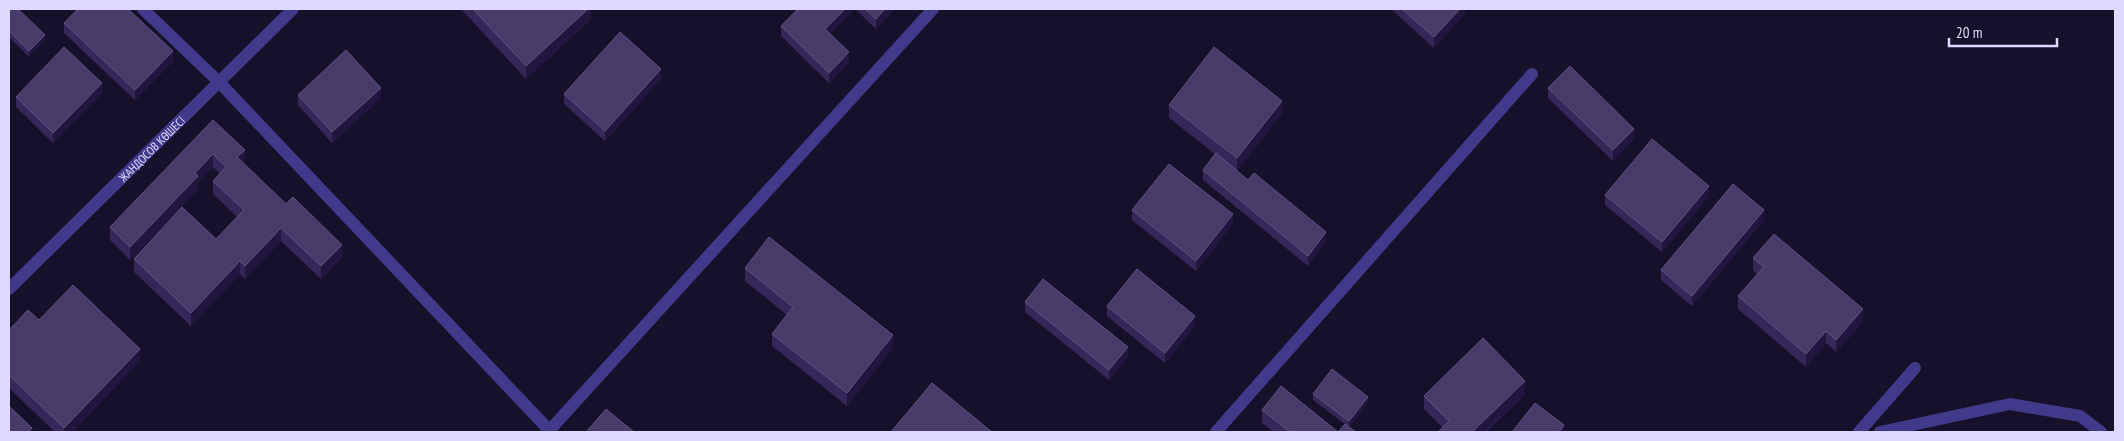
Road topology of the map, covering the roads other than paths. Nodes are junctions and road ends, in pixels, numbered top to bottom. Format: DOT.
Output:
graph roads {
  1 [pos="143,9"];
  2 [pos="293,9"];
  3 [pos="933,9"];
  4 [pos="1532,74"];
  5 [pos="220,84"];
  6 [pos="9,289"];
  7 [pos="1915,368"];
  8 [pos="549,431"];
  9 [pos="1216,432"];
  10 [pos="1860,432"];
  11 [pos="1880,432"];
  12 [pos="2101,432"];
  1 -- 5 [label="street"];
  2 -- 5 [label="street, ЖАНДОСОВ КӨШЕСІ"];
  3 -- 8 [label="street"];
  4 -- 9 [label="street"];
  5 -- 6 [label="street, ЖАНДОСОВ КӨШЕСІ"];
  5 -- 8 [label="street"];
  7 -- 10 [label="street"];
  11 -- 12 [label="street"];
}
